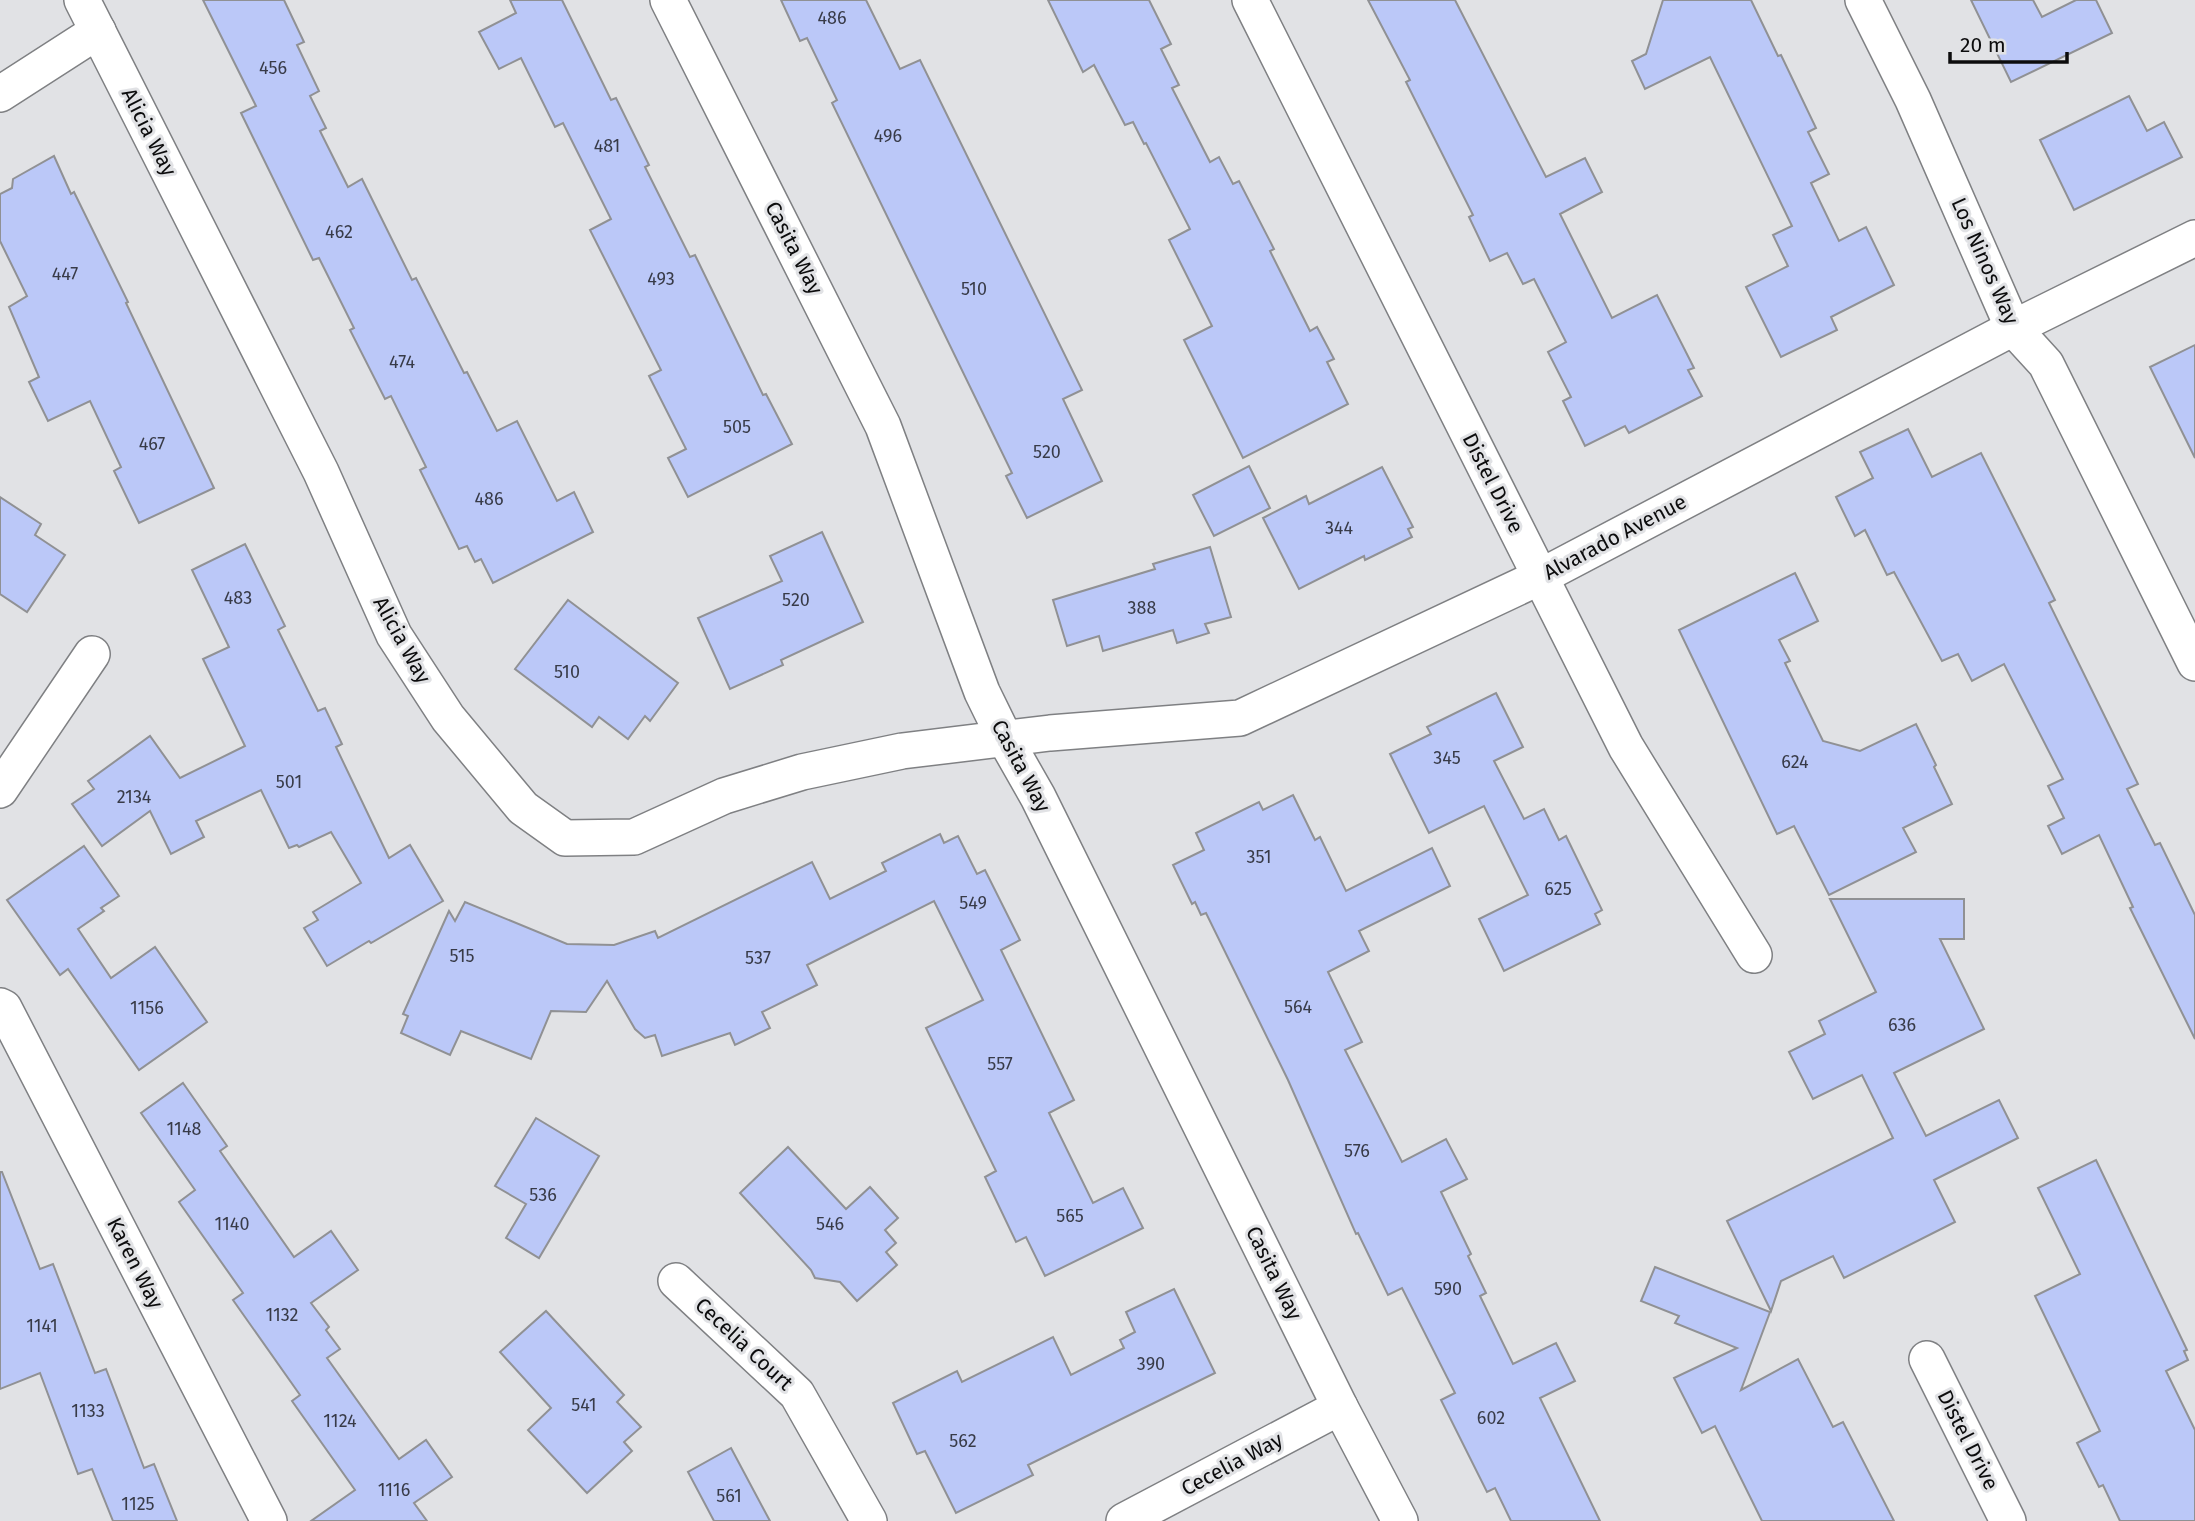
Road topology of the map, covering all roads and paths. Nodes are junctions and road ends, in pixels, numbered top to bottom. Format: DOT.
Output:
graph roads {
  1 [pos="82,0"];
  2 [pos="668,0"];
  3 [pos="1250,0"];
  4 [pos="1863,0"];
  5 [pos="99,32"];
  6 [pos="0,94"];
  7 [pos="2195,237"];
  8 [pos="2013,328"];
  9 [pos="1540,577"];
  10 [pos="92,654"];
  11 [pos="2195,663"];
  12 [pos="1005,739"];
  13 [pos="0,790"];
  14 [pos="1754,955"];
  15 [pos="0,1006"];
  16 [pos="676,1281"];
  17 [pos="1927,1359"];
  18 [pos="1340,1407"];
  19 [pos="269,1521"];
  20 [pos="869,1521"];
  21 [pos="1124,1521"];
  22 [pos="1399,1521"];
  23 [pos="2008,1521"];
  1 -- 5 [label="street, Alicia Way"];
  2 -- 12 [label="street, Casita Way"];
  3 -- 9 [label="street, Distel Drive"];
  4 -- 8 [label="street, Los Ninos Way"];
  5 -- 6 [label="street"];
  5 -- 12 [label="street, Alicia Way"];
  7 -- 8 [label="street, Alvarado Avenue"];
  8 -- 9 [label="street, Alvarado Avenue"];
  8 -- 11 [label="street, Los Ninos Way"];
  9 -- 12 [label="street, Alvarado Avenue"];
  9 -- 14 [label="street, Distel Drive"];
  10 -- 13 [label="street"];
  12 -- 18 [label="street, Casita Way"];
  15 -- 19 [label="street, Karen Way"];
  16 -- 20 [label="street, Cecelia Court"];
  17 -- 23 [label="street, Distel Drive"];
  18 -- 21 [label="street, Cecelia Way"];
  18 -- 22 [label="street, Casita Way"];
}
